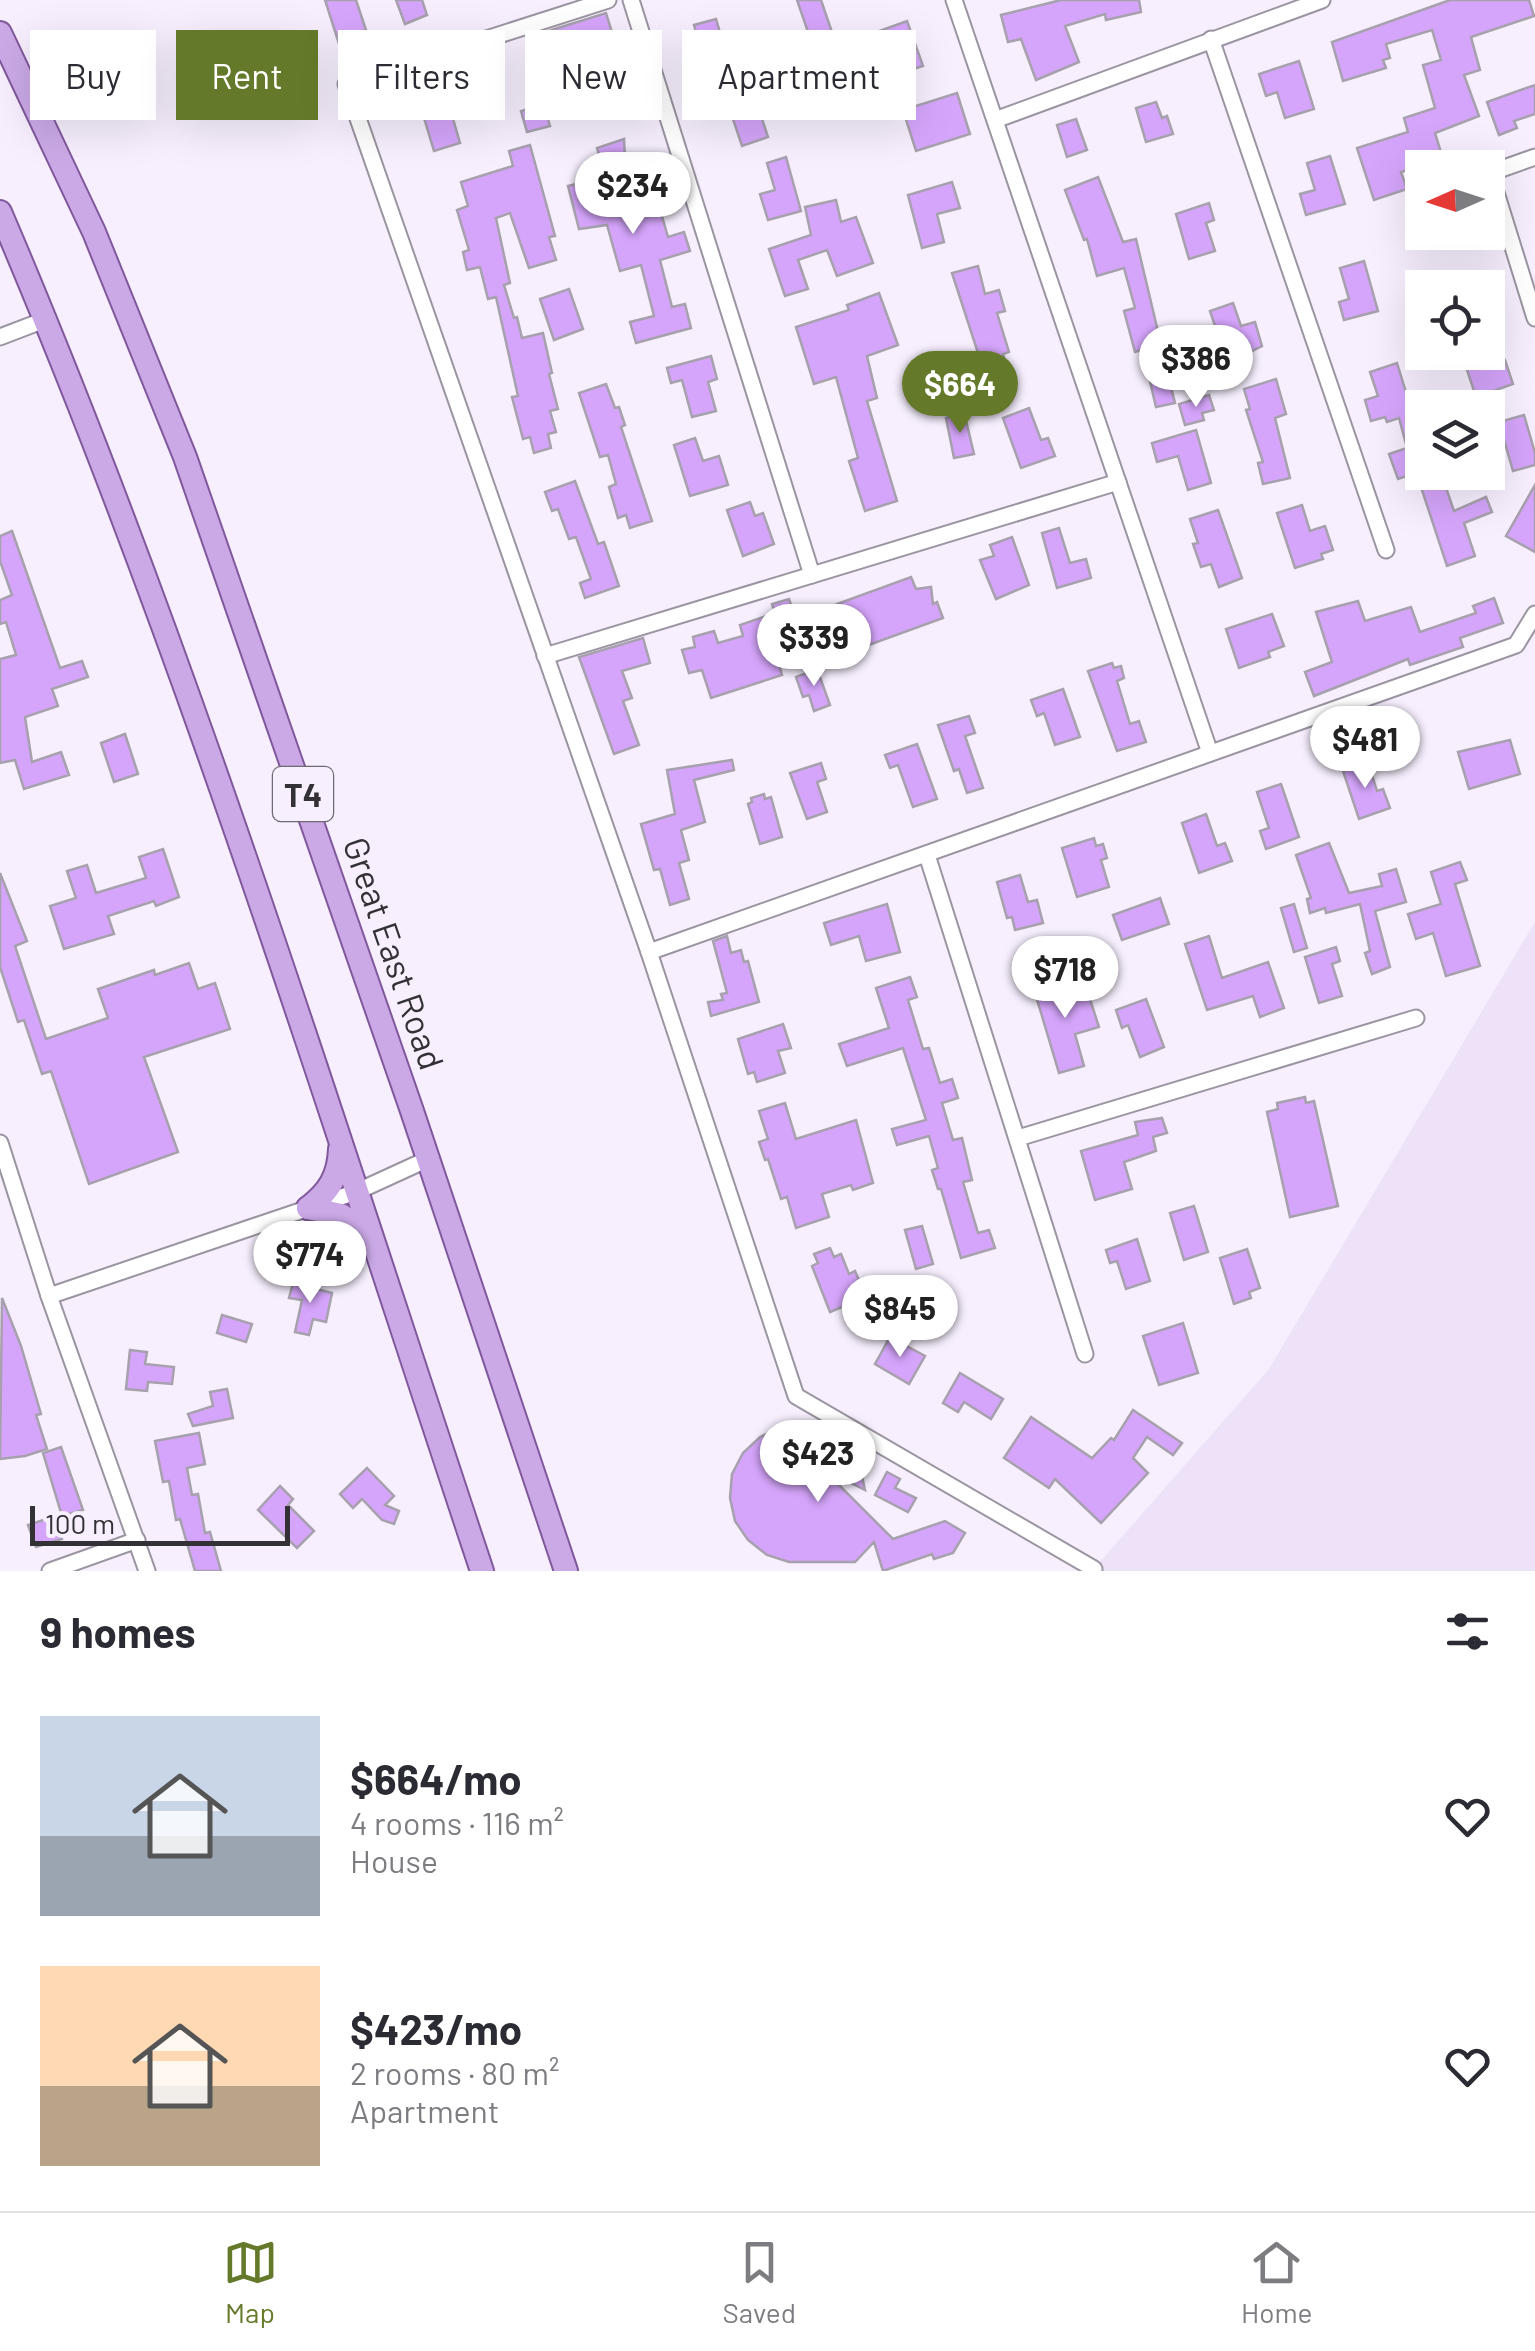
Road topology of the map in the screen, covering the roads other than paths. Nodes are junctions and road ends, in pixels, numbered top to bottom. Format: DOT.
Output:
graph roads {
  1 [pos="608,0"];
  2 [pos="631,0"];
  3 [pos="954,0"];
  4 [pos="1322,0"];
  5 [pos="0,33"];
  6 [pos="1211,39"];
  7 [pos="995,120"];
  8 [pos="1535,157"];
  9 [pos="0,212"];
  10 [pos="1535,318"];
  11 [pos="47,319"];
  12 [pos="0,336"];
  13 [pos="1118,482"];
  14 [pos="1386,550"];
  15 [pos="812,575"];
  16 [pos="1535,614"];
  17 [pos="546,656"];
  18 [pos="1210,753"];
  19 [pos="927,855"];
  20 [pos="648,952"];
  21 [pos="1416,1018"];
  22 [pos="1018,1138"];
  23 [pos="0,1143"];
  24 [pos="340,1145"];
  25 [pos="428,1159"];
  26 [pos="356,1192"];
  27 [pos="308,1208"];
  28 [pos="370,1234"];
  29 [pos="50,1296"];
  30 [pos="1085,1354"];
  31 [pos="137,1540"];
  32 [pos="1094,1570"];
  33 [pos="50,1571"];
  34 [pos="148,1571"];
  35 [pos="482,1571"];
  36 [pos="566,1571"];
  1 -- 17 [label="street"];
  2 -- 15 [label="street"];
  3 -- 7 [label="street"];
  4 -- 6 [label="street"];
  5 -- 25 [label="main road, Great East Road / T4"];
  6 -- 7 [label="street"];
  6 -- 14 [label="street"];
  7 -- 13 [label="street"];
  8 -- 10 [label="street"];
  9 -- 11 [label="main road, T4"];
  11 -- 12 [label="street"];
  11 -- 24 [label="main road, T4"];
  13 -- 15 [label="street"];
  13 -- 18 [label="street"];
  15 -- 17 [label="street"];
  16 -- 18 [label="street"];
  17 -- 20 [label="street"];
  18 -- 19 [label="street"];
  19 -- 20 [label="street"];
  19 -- 22 [label="street"];
  20 -- 32 [label="street"];
  21 -- 22 [label="street"];
  22 -- 30 [label="street"];
  23 -- 29 [label="street"];
  24 -- 26 [label="main road, T4"];
  24 -- 27 [label="main road"];
  25 -- 26 [label="street"];
  25 -- 36 [label="main road, Great East Road / T4"];
  26 -- 27 [label="street"];
  26 -- 28 [label="main road, T4"];
  27 -- 28 [label="main road"];
  27 -- 29 [label="street"];
  28 -- 35 [label="main road, T4"];
  29 -- 31 [label="street"];
  31 -- 33 [label="street"];
  31 -- 34 [label="street"];
}
